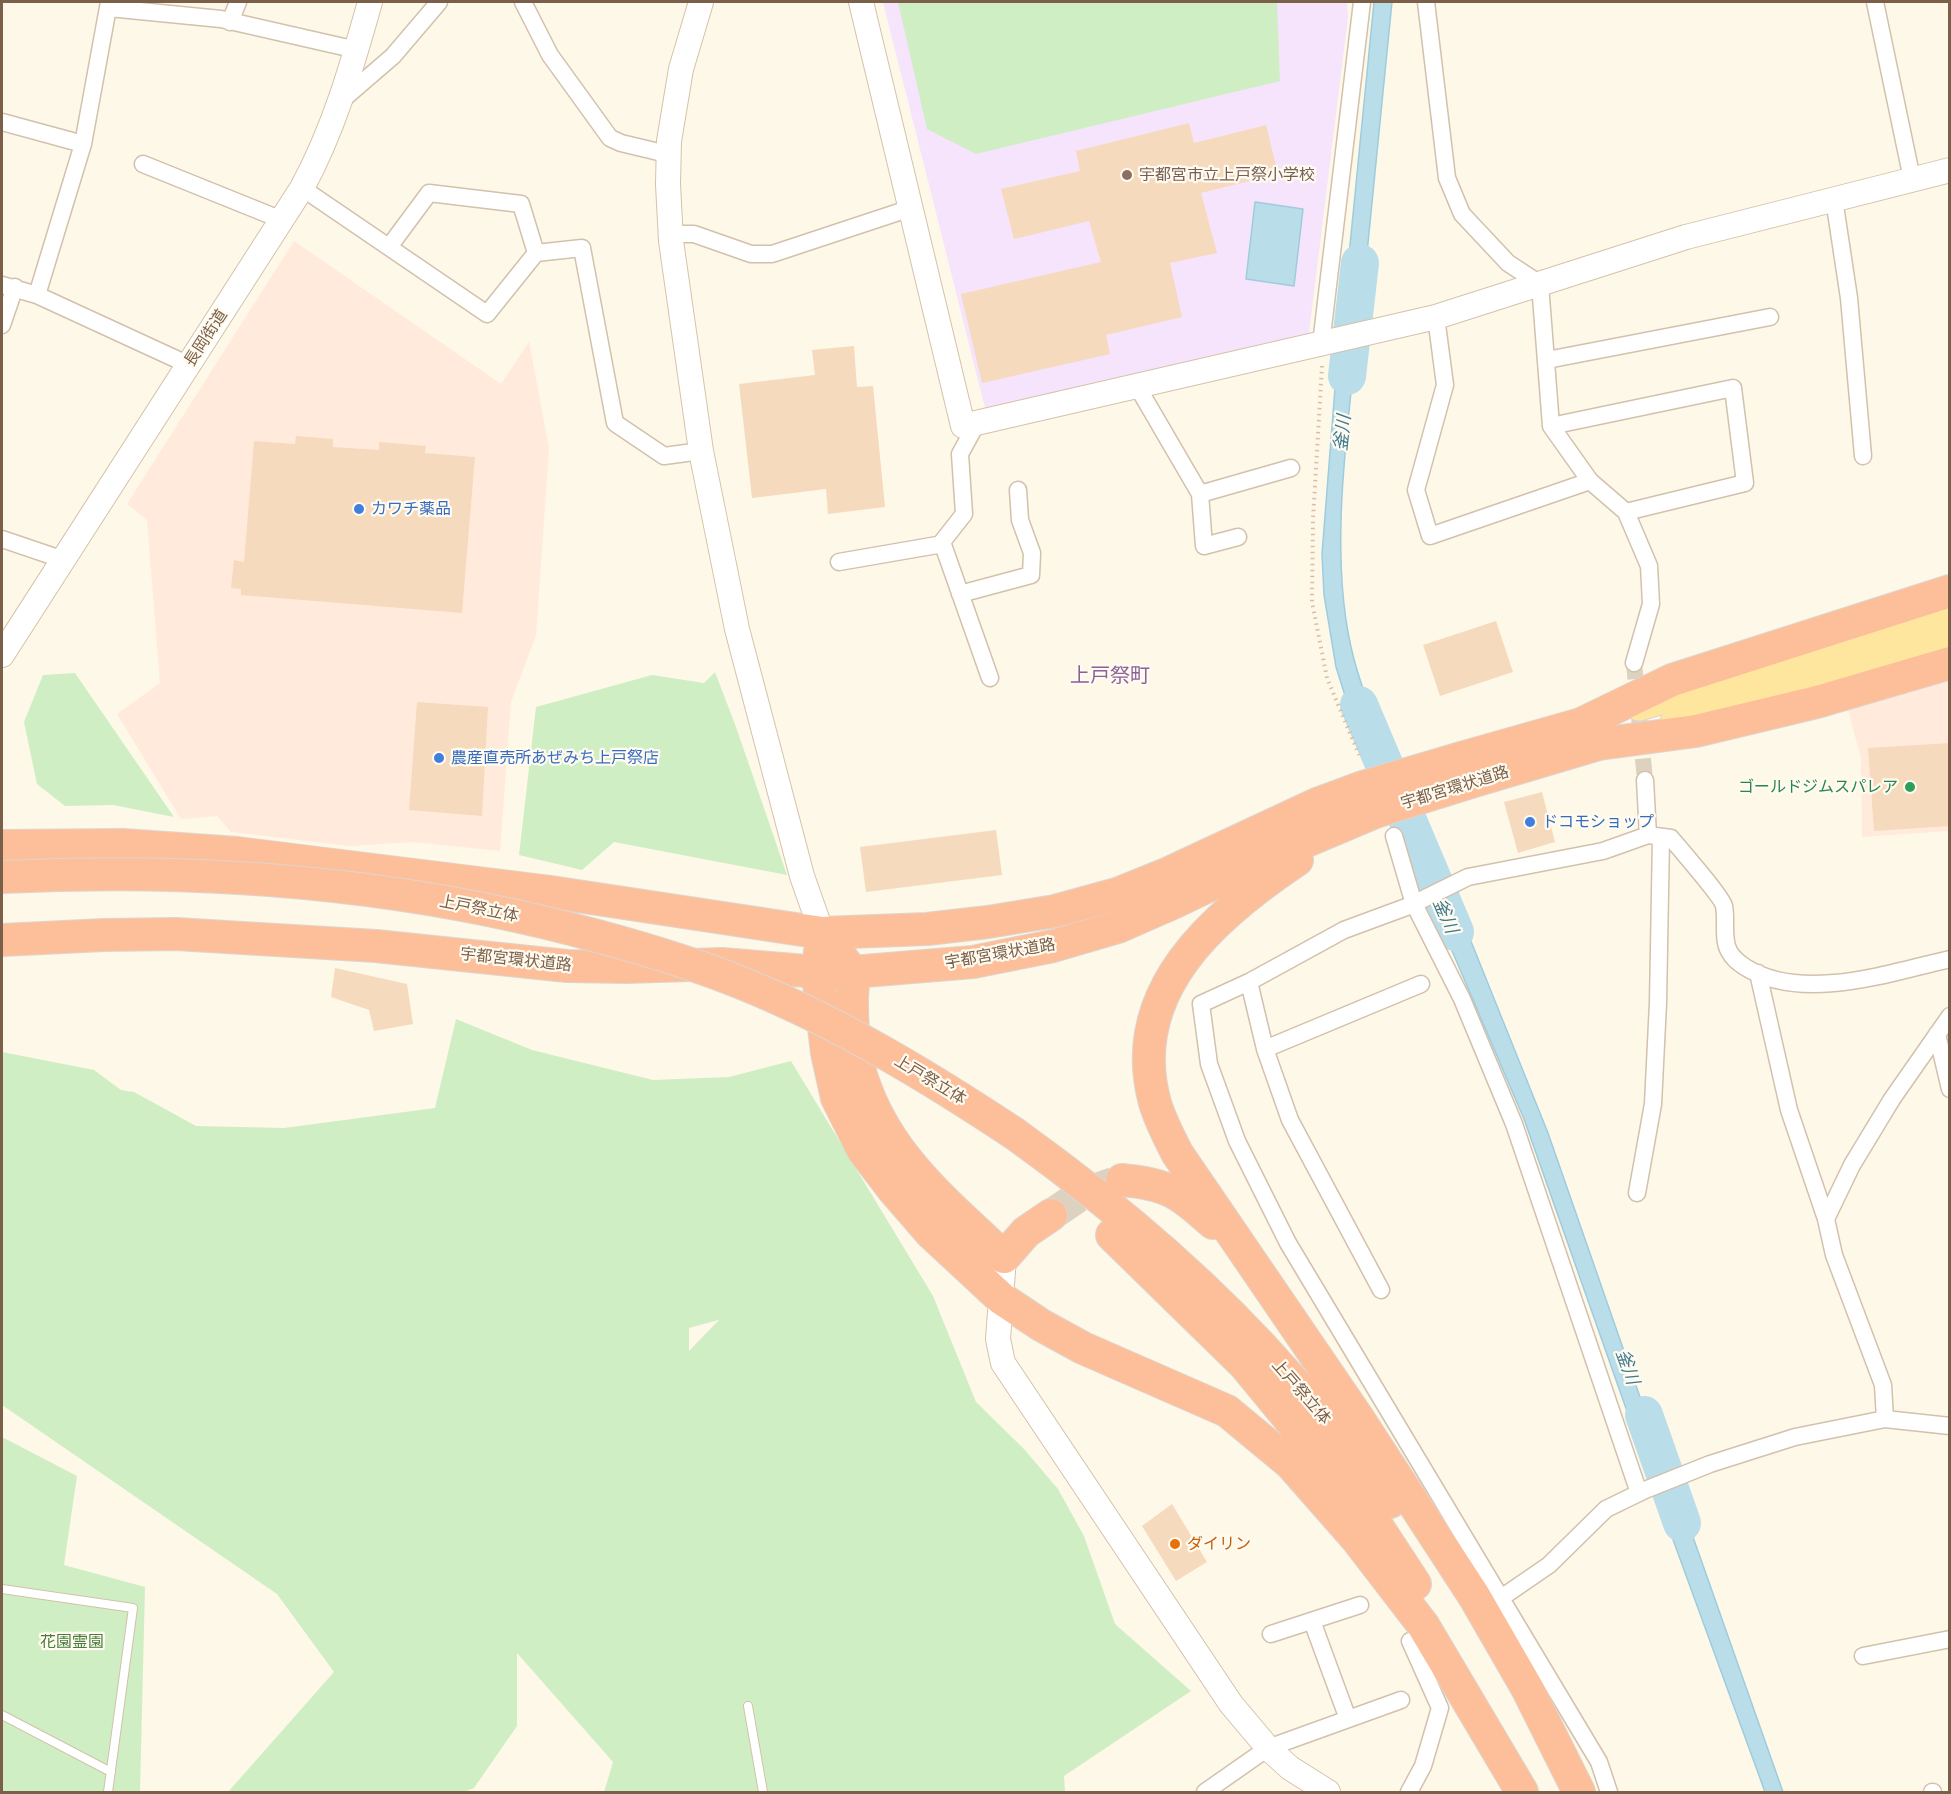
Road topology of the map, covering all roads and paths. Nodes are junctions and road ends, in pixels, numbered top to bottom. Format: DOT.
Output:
graph roads {
  1 [pos="238,2"];
  2 [pos="370,2"];
  3 [pos="439,2"];
  4 [pos="523,2"];
  5 [pos="701,2"];
  6 [pos="861,2"];
  7 [pos="1362,2"];
  8 [pos="1426,2"];
  9 [pos="1875,2"];
  10 [pos="109,5"];
  11 [pos="230,22"];
  12 [pos="357,50"];
  13 [pos="341,100"];
  14 [pos="2,122"];
  15 [pos="83,144"];
  16 [pos="667,154"];
  17 [pos="143,164"];
  18 [pos="1950,170"];
  19 [pos="1912,180"];
  20 [pos="302,188"];
  21 [pos="1834,199"];
  22 [pos="911,208"];
  23 [pos="282,220"];
  24 [pos="670,234"];
  25 [pos="389,247"];
  26 [pos="536,253"];
  27 [pos="1540,284"];
  28 [pos="8,286"];
  29 [pos="36,295"];
  30 [pos="1436,316"];
  31 [pos="1770,317"];
  32 [pos="2,325"];
  33 [pos="1321,344"];
  34 [pos="1547,360"];
  35 [pos="189,365"];
  36 [pos="1137,386"];
  37 [pos="977,423"];
  38 [pos="1551,426"];
  39 [pos="701,451"];
  40 [pos="1863,456"];
  41 [pos="1291,468"];
  42 [pos="1590,481"];
  43 [pos="1018,490"];
  44 [pos="1200,494"];
  45 [pos="1626,512"];
  46 [pos="1238,537"];
  47 [pos="2,539"];
  48 [pos="943,544"];
  49 [pos="64,560"];
  50 [pos="839,562"];
  51 [pos="1950,591"];
  52 [pos="960,594"];
  53 [pos="1950,616"];
  54 [pos="1950,640"];
  55 [pos="2,655"];
  56 [pos="1634,663"];
  57 [pos="1950,663"];
  58 [pos="990,678"];
  59 [pos="1590,734"];
  60 [pos="1359,755"];
  61 [pos="1645,780"];
  62 [pos="1377,812"];
  63 [pos="1654,836"];
  64 [pos="2,846"];
  65 [pos="2,877"];
  66 [pos="2,898"];
  67 [pos="1414,904"];
  68 [pos="822,933"];
  69 [pos="2,940"];
  70 [pos="1950,959"];
  71 [pos="818,972"];
  72 [pos="852,972"];
  73 [pos="1758,973"];
  74 [pos="1249,982"];
  75 [pos="1421,984"];
  76 [pos="1950,1016"];
  77 [pos="1937,1034"];
  78 [pos="1265,1049"];
  79 [pos="1950,1089"];
  80 [pos="1008,1142"];
  81 [pos="1122,1180"];
  82 [pos="1637,1193"];
  83 [pos="1051,1215"];
  84 [pos="1826,1219"];
  85 [pos="1004,1257"];
  86 [pos="1381,1290"];
  87 [pos="1002,1299"];
  88 [pos="1278,1299"];
  89 [pos="1885,1419"];
  90 [pos="1950,1426"];
  91 [pos="1642,1491"];
  92 [pos="1385,1518"];
  93 [pos="2,1589"];
  94 [pos="1501,1598"];
  95 [pos="1360,1605"];
  96 [pos="1312,1621"];
  97 [pos="1270,1634"];
  98 [pos="1950,1639"];
  99 [pos="1410,1641"];
  100 [pos="1863,1656"];
  101 [pos="1401,1700"];
  102 [pos="748,1706"];
  103 [pos="2,1715"];
  104 [pos="1348,1719"];
  105 [pos="1268,1748"];
  106 [pos="111,1772"];
  107 [pos="108,1792"];
  108 [pos="763,1792"];
  109 [pos="1205,1792"];
  110 [pos="1328,1792"];
  111 [pos="1408,1792"];
  112 [pos="1522,1792"];
  113 [pos="1528,1792"];
  114 [pos="1562,1792"];
  115 [pos="1579,1792"];
  116 [pos="1609,1792"];
  1 -- 11 [label="street"];
  2 -- 12 [label="street, 長岡街道"];
  3 -- 13 [label="street"];
  4 -- 16 [label="street"];
  5 -- 16 [label="street"];
  6 -- 22 [label="street"];
  7 -- 33 [label="street"];
  8 -- 27 [label="street"];
  9 -- 19 [label="street"];
  10 -- 11 [label="street"];
  10 -- 15 [label="street"];
  11 -- 12 [label="street"];
  12 -- 13 [label="street, 長岡街道"];
  13 -- 20 [label="street, 長岡街道"];
  14 -- 15 [label="street"];
  15 -- 29 [label="street"];
  16 -- 24 [label="street"];
  17 -- 23 [label="street"];
  18 -- 19 [label="street"];
  19 -- 21 [label="street"];
  20 -- 23 [label="street, 長岡街道"];
  20 -- 25 [label="street"];
  21 -- 27 [label="street"];
  21 -- 40 [label="street"];
  22 -- 24 [label="street"];
  22 -- 37 [label="street"];
  23 -- 35 [label="street, 長岡街道"];
  24 -- 39 [label="street"];
  25 -- 26 [label="street"];
  25 -- 26 [label="street"];
  26 -- 39 [label="street"];
  27 -- 30 [label="street"];
  27 -- 34 [label="street"];
  28 -- 29 [label="street"];
  28 -- 32 [label="street"];
  29 -- 35 [label="street"];
  30 -- 33 [label="street"];
  30 -- 42 [label="street"];
  31 -- 34 [label="street"];
  33 -- 36 [label="street"];
  33 -- 60 [label="path"];
  34 -- 38 [label="street"];
  35 -- 49 [label="street, 長岡街道"];
  36 -- 37 [label="street"];
  36 -- 44 [label="street"];
  37 -- 48 [label="street"];
  38 -- 42 [label="street"];
  38 -- 45 [label="street"];
  39 -- 68 [label="street"];
  41 -- 44 [label="street"];
  42 -- 45 [label="street"];
  43 -- 52 [label="street"];
  44 -- 46 [label="street"];
  45 -- 56 [label="street"];
  47 -- 49 [label="street"];
  48 -- 50 [label="street"];
  48 -- 52 [label="street"];
  49 -- 55 [label="street, 長岡街道"];
  51 -- 59 [label="highway"];
  52 -- 58 [label="street"];
  53 -- 59 [label="main road, 宇都宮環状道路"];
  54 -- 59 [label="main road, 宇都宮環状道路"];
  57 -- 59 [label="highway"];
  59 -- 62 [label="highway, 宇都宮環状道路, bridge"];
  61 -- 63 [label="street"];
  62 -- 67 [label="street"];
  62 -- 68 [label="highway, 宇都宮環状道路"];
  62 -- 72 [label="highway, 宇都宮環状道路"];
  62 -- 88 [label="highway"];
  63 -- 67 [label="street"];
  63 -- 73 [label="street"];
  63 -- 82 [label="street"];
  64 -- 68 [label="highway, 宇都宮環状道路"];
  65 -- 80 [label="highway, 上戸祭立体, bridge"];
  66 -- 80 [label="highway, 上戸祭立体"];
  67 -- 74 [label="street"];
  67 -- 91 [label="street"];
  68 -- 71 [label="highway"];
  68 -- 72 [label="highway"];
  69 -- 71 [label="highway, 宇都宮環状道路"];
  70 -- 73 [label="street"];
  71 -- 72 [label="highway, 宇都宮環状道路"];
  71 -- 87 [label="highway"];
  72 -- 85 [label="highway"];
  73 -- 84 [label="street"];
  74 -- 78 [label="street"];
  74 -- 94 [label="street"];
  75 -- 78 [label="street"];
  76 -- 77 [label="street"];
  77 -- 79 [label="street"];
  77 -- 84 [label="street"];
  78 -- 86 [label="street"];
  80 -- 92 [label="highway, 上戸祭立体"];
  81 -- 88 [label="highway"];
  83 -- 85 [label="highway"];
  84 -- 89 [label="street"];
  85 -- 87 [label="street"];
  87 -- 92 [label="highway"];
  87 -- 105 [label="street"];
  88 -- 92 [label="highway"];
  89 -- 90 [label="street"];
  89 -- 91 [label="street"];
  91 -- 94 [label="street"];
  92 -- 112 [label="highway"];
  92 -- 113 [label="highway, 上戸祭立体"];
  92 -- 114 [label="highway, 上戸祭立体"];
  92 -- 115 [label="highway"];
  93 -- 106 [label="lane"];
  94 -- 116 [label="street"];
  95 -- 96 [label="street"];
  96 -- 97 [label="street"];
  96 -- 104 [label="street"];
  98 -- 100 [label="street"];
  99 -- 111 [label="street"];
  101 -- 104 [label="street"];
  102 -- 108 [label="lane"];
  103 -- 106 [label="lane"];
  104 -- 105 [label="street"];
  105 -- 109 [label="street"];
  105 -- 110 [label="street"];
  106 -- 107 [label="lane"];
}
